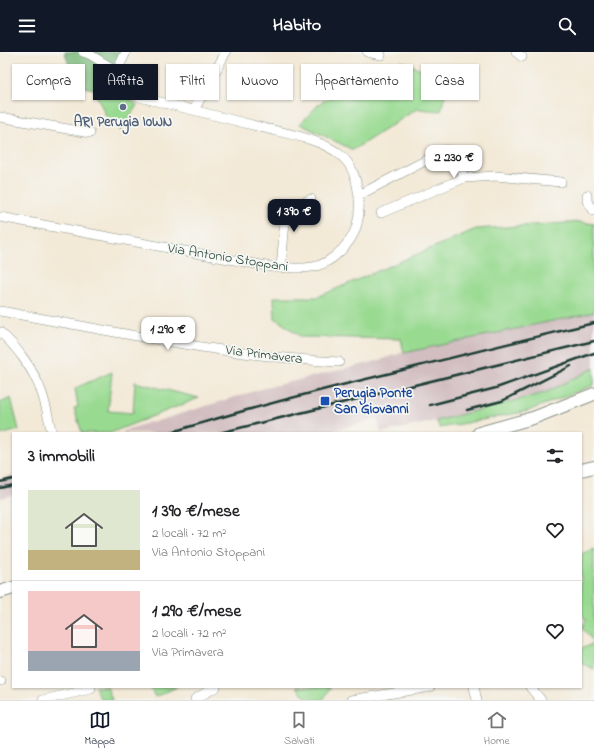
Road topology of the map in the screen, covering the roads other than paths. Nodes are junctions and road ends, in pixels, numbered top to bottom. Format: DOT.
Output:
graph roads {
  1 [pos="83,52"];
  2 [pos="126,52"];
  3 [pos="226,52"];
  4 [pos="367,52"];
  5 [pos="381,55"];
  6 [pos="105,64"];
  7 [pos="120,64"];
  8 [pos="152,100"];
  9 [pos="194,110"];
  10 [pos="0,117"];
  11 [pos="90,133"];
  12 [pos="464,178"];
  13 [pos="562,182"];
  14 [pos="359,195"];
  15 [pos="587,195"];
  16 [pos="311,199"];
  17 [pos="594,211"];
  18 [pos="381,213"];
  19 [pos="0,217"];
  20 [pos="281,268"];
  21 [pos="0,311"];
  22 [pos="0,332"];
  23 [pos="339,362"];
  24 [pos="594,394"];
  25 [pos="52,432"];
  26 [pos="482,432"];
  27 [pos="594,467"];
  28 [pos="582,470"];
  29 [pos="12,582"];
  30 [pos="0,585"];
  31 [pos="12,588"];
  32 [pos="0,592"];
  33 [pos="214,688"];
  34 [pos="424,688"];
  35 [pos="474,688"];
  36 [pos="531,688"];
  37 [pos="91,689"];
  38 [pos="195,699"];
  39 [pos="43,700"];
  40 [pos="351,700"];
  41 [pos="477,700"];
  42 [pos="541,700"];
  1 -- 6 [label="street"];
  2 -- 7 [label="street"];
  3 -- 9 [label="street"];
  4 -- 5 [label="street"];
  8 -- 9 [label="street, Via Antonio Stoppani"];
  9 -- 14 [label="street, Via Antonio Stoppani"];
  10 -- 11 [label="street"];
  12 -- 13 [label="street"];
  12 -- 14 [label="street"];
  12 -- 18 [label="street"];
  14 -- 20 [label="street, Via Antonio Stoppani"];
  15 -- 17 [label="street"];
  16 -- 20 [label="street"];
  19 -- 20 [label="street, Via Antonio Stoppani"];
  21 -- 23 [label="street, Via Primavera"];
  22 -- 25 [label="street"];
  24 -- 26 [label="main road"];
  27 -- 28 [label="main road"];
  29 -- 30 [label="main road"];
  31 -- 32 [label="main road"];
  33 -- 38 [label="street"];
  34 -- 40 [label="street"];
  35 -- 41 [label="street"];
  36 -- 42 [label="street"];
  37 -- 39 [label="street"];
}
